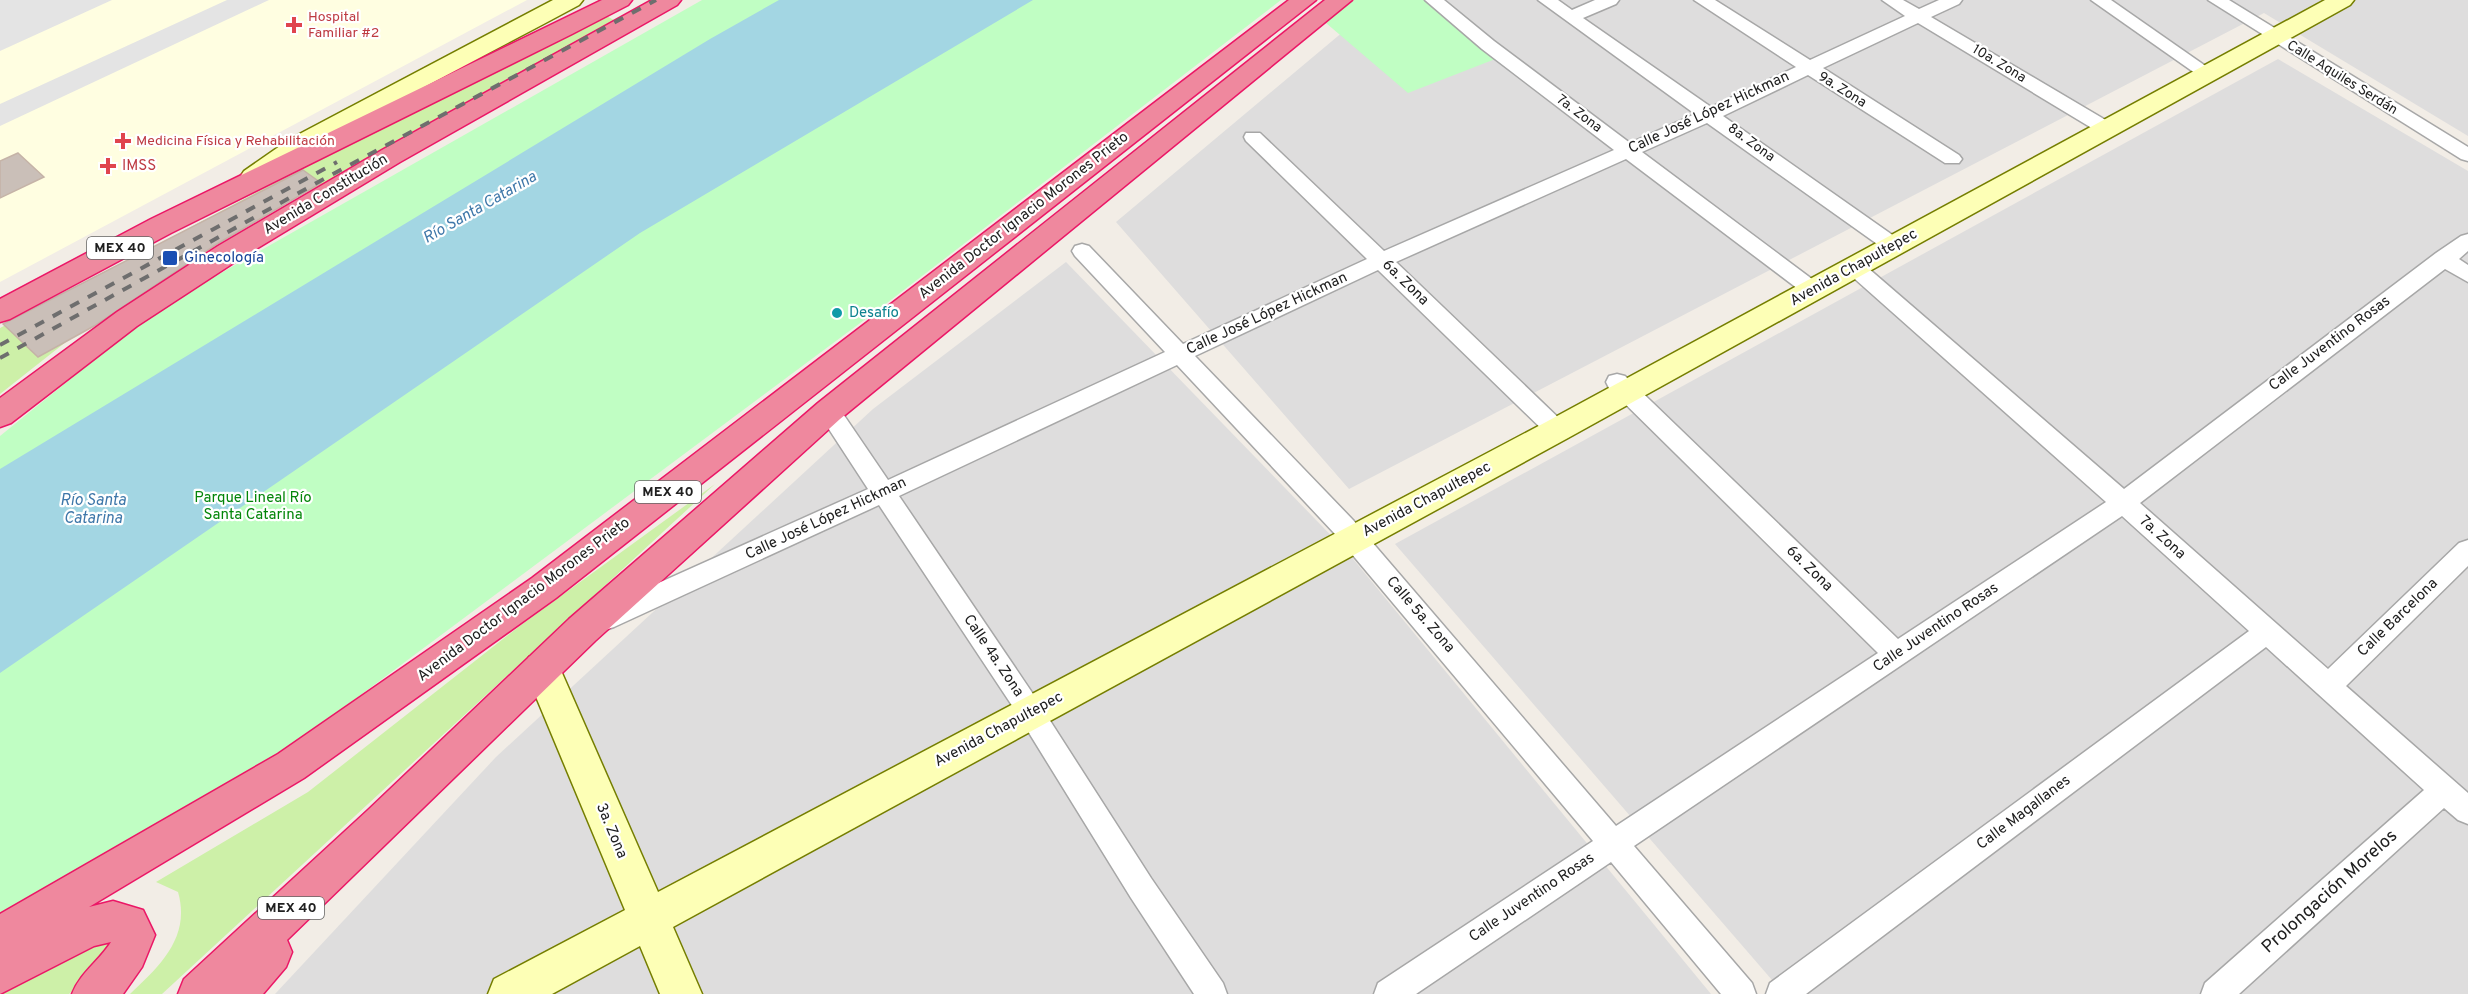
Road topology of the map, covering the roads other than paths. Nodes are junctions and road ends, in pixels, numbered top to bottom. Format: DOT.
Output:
graph roads {
  1 [pos="571,0"];
  2 [pos="620,0"];
  3 [pos="669,0"];
  4 [pos="1304,0"];
  5 [pos="1340,0"];
  6 [pos="1434,0"];
  7 [pos="1547,0"];
  8 [pos="1610,0"];
  9 [pos="1703,0"];
  10 [pos="1891,0"];
  11 [pos="1953,0"];
  12 [pos="2100,0"];
  13 [pos="2217,0"];
  14 [pos="2322,0"];
  15 [pos="2342,0"];
  16 [pos="1572,16"];
  17 [pos="1919,16"];
  18 [pos="2271,34"];
  19 [pos="1808,68"];
  20 [pos="2204,71"];
  21 [pos="1711,114"];
  22 [pos="2102,126"];
  23 [pos="1253,137"];
  24 [pos="1628,151"];
  25 [pos="2468,155"];
  26 [pos="1952,159"];
  27 [pos="242,186"];
  28 [pos="2468,241"];
  29 [pos="1889,242"];
  30 [pos="1082,251"];
  31 [pos="2443,258"];
  32 [pos="1382,260"];
  33 [pos="1854,267"];
  34 [pos="2468,275"];
  35 [pos="1808,286"];
  36 [pos="0,312"];
  37 [pos="1181,355"];
  38 [pos="1622,387"];
  39 [pos="828,411"];
  40 [pos="0,415"];
  41 [pos="1552,425"];
  42 [pos="882,493"];
  43 [pos="2124,503"];
  44 [pos="1349,533"];
  45 [pos="2468,550"];
  46 [pos="582,630"];
  47 [pos="2267,632"];
  48 [pos="1897,655"];
  49 [pos="542,669"];
  50 [pos="2328,686"];
  51 [pos="1026,706"];
  52 [pos="2444,789"];
  53 [pos="2468,811"];
  54 [pos="382,823"];
  55 [pos="1612,843"];
  56 [pos="645,911"];
  57 [pos="0,936"];
  58 [pos="0,973"];
  59 [pos="93,994"];
  60 [pos="200,994"];
  61 [pos="235,994"];
  62 [pos="509,994"];
  63 [pos="681,994"];
  64 [pos="1212,994"];
  65 [pos="1389,994"];
  66 [pos="1742,994"];
  67 [pos="1780,994"];
  68 [pos="2216,994"];
  1 -- 27 [label="main road"];
  2 -- 27 [label="highway, MEX 40"];
  3 -- 40 [label="highway, Avenida Constitución"];
  4 -- 57 [label="highway, Avenida Doctor Ignacio Morones Prieto / MEX 40"];
  5 -- 39 [label="highway, Avenida Doctor Ignacio Morones Prieto / MEX 40"];
  6 -- 24 [label="street, 7a. Zona"];
  7 -- 16 [label="street, 8a. Zona"];
  8 -- 16 [label="street"];
  9 -- 19 [label="street, 9a. Zona"];
  10 -- 17 [label="street, 10a. Zona"];
  11 -- 17 [label="street, Calle José López Hickman"];
  12 -- 20 [label="street"];
  13 -- 18 [label="street, Calle Aquiles Serdán"];
  14 -- 18 [label="main road"];
  15 -- 18 [label="main road, Avenida Chapultepec"];
  16 -- 21 [label="street, 8a. Zona"];
  17 -- 19 [label="street, Calle José López Hickman"];
  17 -- 22 [label="street, 10a. Zona"];
  18 -- 20 [label="main road, Avenida Chapultepec"];
  18 -- 25 [label="street, Calle Aquiles Serdán"];
  19 -- 21 [label="street, Calle José López Hickman"];
  19 -- 26 [label="street, 9a. Zona"];
  20 -- 22 [label="main road, Avenida Chapultepec"];
  21 -- 24 [label="street, Calle José López Hickman"];
  21 -- 29 [label="street, 8a. Zona"];
  22 -- 29 [label="main road, Avenida Chapultepec"];
  23 -- 32 [label="street, 6a. Zona"];
  24 -- 32 [label="street, Calle José López Hickman"];
  24 -- 35 [label="street, 7a. Zona"];
  27 -- 36 [label="highway, MEX 40"];
  28 -- 31 [label="street, Calle Juventino Rosas"];
  29 -- 33 [label="main road, Avenida Chapultepec"];
  29 -- 35 [label="main road"];
  30 -- 37 [label="street, Calle 5a. Zona"];
  31 -- 34 [label="street"];
  31 -- 43 [label="street, Calle Juventino Rosas"];
  32 -- 37 [label="street, Calle José López Hickman"];
  32 -- 41 [label="street, 6a. Zona"];
  33 -- 35 [label="main road, Avenida Chapultepec"];
  33 -- 43 [label="street, 7a. Zona"];
  35 -- 38 [label="main road, Avenida Chapultepec"];
  37 -- 42 [label="street, Calle José López Hickman"];
  37 -- 44 [label="street, Calle 5a. Zona"];
  38 -- 41 [label="main road, Avenida Chapultepec"];
  38 -- 48 [label="street, 6a. Zona"];
  39 -- 42 [label="street, Calle 4a. Zona"];
  39 -- 46 [label="highway, Avenida Doctor Ignacio Morones Prieto / MEX 40"];
  41 -- 44 [label="main road, Avenida Chapultepec"];
  42 -- 46 [label="street, Calle José López Hickman"];
  42 -- 51 [label="street, Calle 4a. Zona"];
  43 -- 47 [label="street, 7a. Zona"];
  43 -- 48 [label="street, Calle Juventino Rosas"];
  44 -- 51 [label="main road, Avenida Chapultepec"];
  44 -- 55 [label="street, Calle 5a. Zona"];
  45 -- 50 [label="street, Calle Barcelona"];
  46 -- 49 [label="highway, Avenida Doctor Ignacio Morones Prieto / MEX 40"];
  47 -- 50 [label="street, 7a. Zona"];
  47 -- 67 [label="street, Calle Magallanes"];
  48 -- 55 [label="street, Calle Juventino Rosas"];
  49 -- 54 [label="highway, Avenida Doctor Ignacio Morones Prieto / MEX 40"];
  49 -- 56 [label="main road, 3a. Zona"];
  50 -- 52 [label="street, 7a. Zona"];
  51 -- 56 [label="main road, Avenida Chapultepec"];
  51 -- 64 [label="street, Calle 4a. Zona"];
  52 -- 53 [label="street, 7a. Zona"];
  52 -- 68 [label="street, Prolongación Morelos"];
  54 -- 60 [label="highway, Avenida Doctor Ignacio Morones Prieto / MEX 40"];
  54 -- 61 [label="highway"];
  55 -- 65 [label="street, Calle Juventino Rosas"];
  55 -- 66 [label="street, Calle 5a. Zona"];
  56 -- 62 [label="main road"];
  56 -- 63 [label="main road, 3a. Zona"];
  58 -- 59 [label="highway"];
}
